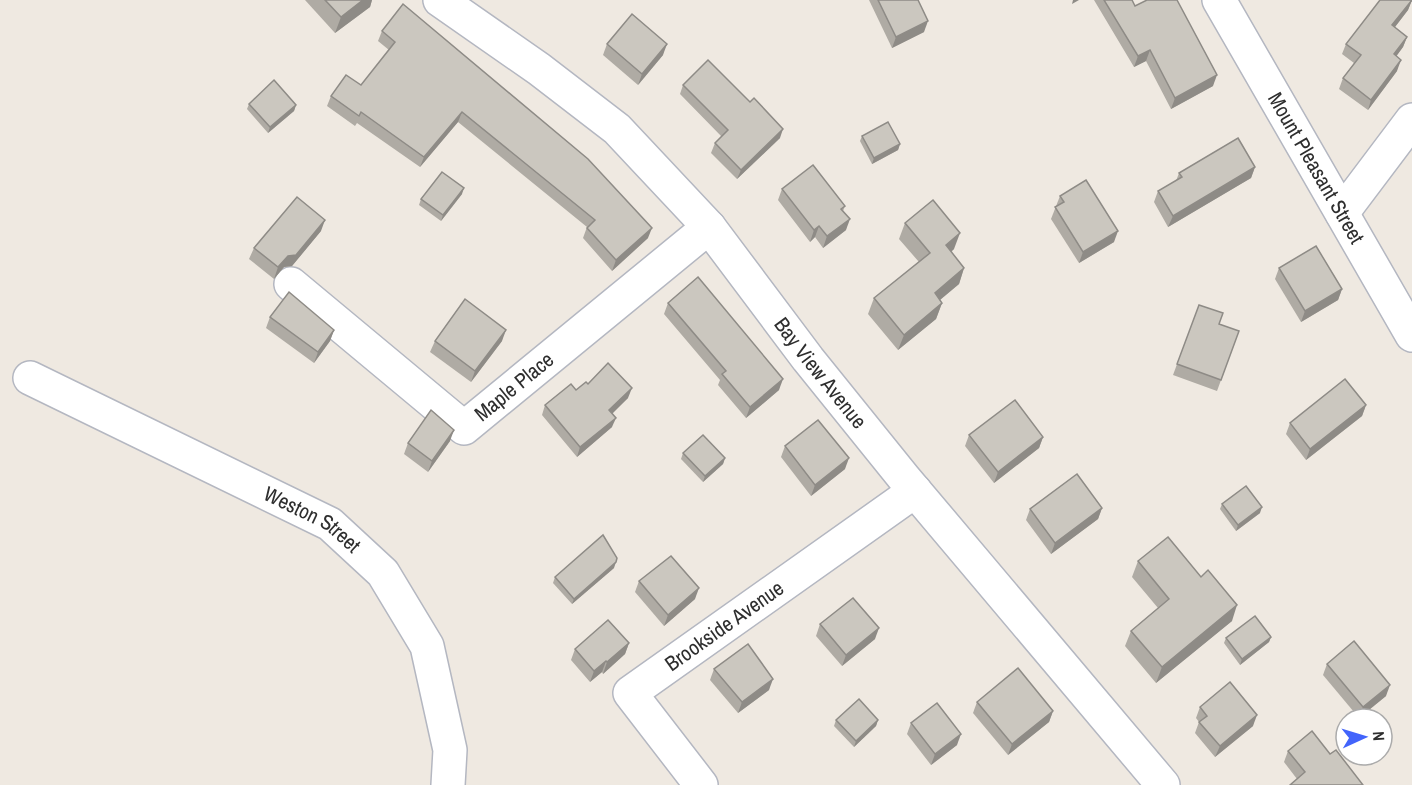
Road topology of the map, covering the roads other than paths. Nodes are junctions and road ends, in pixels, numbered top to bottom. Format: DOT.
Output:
graph roads {
  1 [pos="440,0"];
  2 [pos="1219,0"];
  3 [pos="1412,120"];
  4 [pos="1342,213"];
  5 [pos="709,227"];
  6 [pos="291,284"];
  7 [pos="1412,335"];
  8 [pos="30,378"];
  9 [pos="915,491"];
  10 [pos="448,785"];
  11 [pos="701,785"];
  12 [pos="1163,785"];
  1 -- 5 [label="street, Bay View Avenue"];
  2 -- 4 [label="street, Mount Pleasant Street"];
  3 -- 4 [label="street"];
  4 -- 7 [label="street, Mount Pleasant Street"];
  5 -- 6 [label="street, Maple Place"];
  5 -- 9 [label="street, Bay View Avenue"];
  8 -- 10 [label="street, Weston Street"];
  9 -- 11 [label="street, Brookside Avenue"];
  9 -- 12 [label="street, Bay View Avenue"];
}
